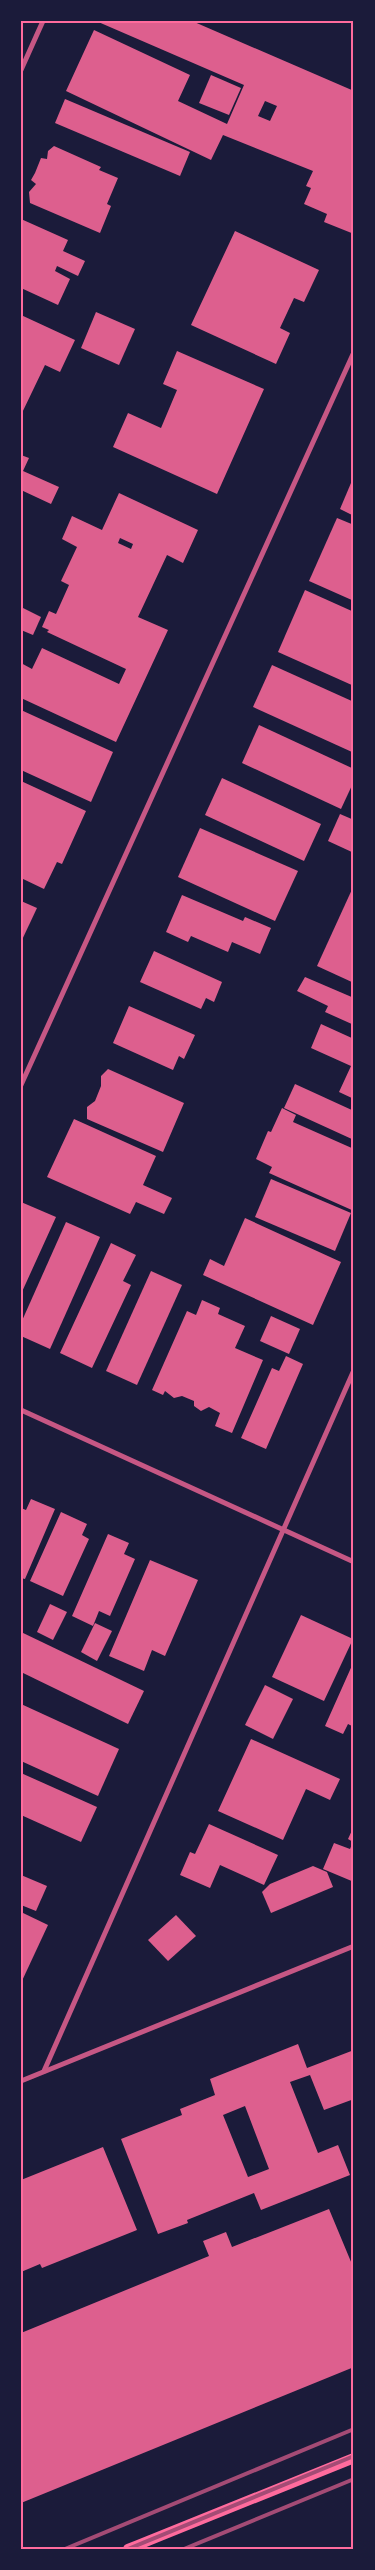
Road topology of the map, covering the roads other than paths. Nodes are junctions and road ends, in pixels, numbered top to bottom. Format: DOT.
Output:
graph roads {
  1 [pos="43,21"];
  2 [pos="21,70"];
  3 [pos="354,352"];
  4 [pos="21,1085"];
  5 [pos="354,1370"];
  6 [pos="21,1410"];
  7 [pos="281,1531"];
  8 [pos="354,1562"];
  9 [pos="354,1946"];
  10 [pos="44,2071"];
  11 [pos="21,2081"];
  12 [pos="354,2458"];
  13 [pos="128,2549"];
  1 -- 2 [label="street"];
  3 -- 4 [label="street"];
  5 -- 7 [label="street"];
  6 -- 7 [label="street"];
  7 -- 8 [label="street"];
  7 -- 10 [label="street"];
  9 -- 10 [label="street"];
  10 -- 11 [label="street"];
  12 -- 13 [label="main road"];
}
